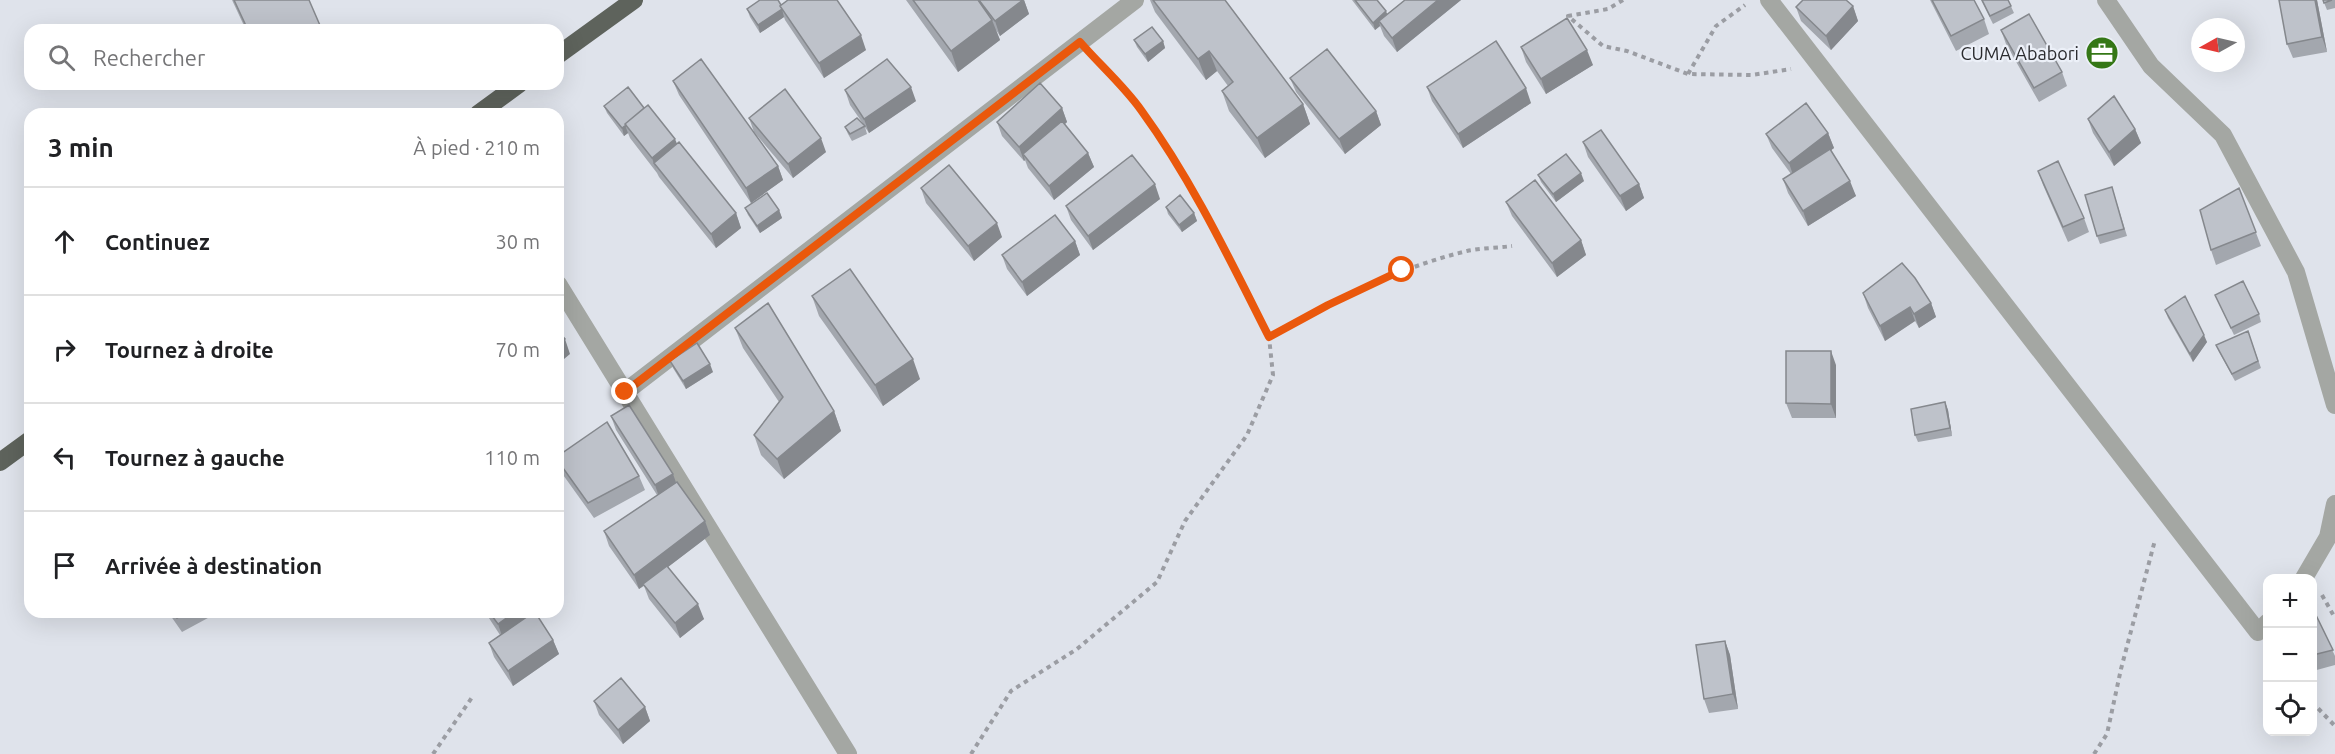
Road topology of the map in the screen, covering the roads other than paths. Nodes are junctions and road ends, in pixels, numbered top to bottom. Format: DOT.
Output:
graph roads {
  1 [pos="634,0"];
  2 [pos="1135,0"];
  3 [pos="1769,0"];
  4 [pos="2106,0"];
  5 [pos="564,51"];
  6 [pos="511,90"];
  7 [pos="486,108"];
  8 [pos="564,294"];
  9 [pos="625,392"];
  10 [pos="2335,405"];
  11 [pos="24,444"];
  12 [pos="0,462"];
  13 [pos="2335,504"];
  14 [pos="2315,574"];
  15 [pos="2263,627"];
  16 [pos="848,754"];
  1 -- 5 [label="highway"];
  2 -- 9 [label="street"];
  3 -- 15 [label="street"];
  4 -- 10 [label="street"];
  6 -- 7 [label="highway"];
  8 -- 9 [label="street"];
  9 -- 16 [label="street"];
  11 -- 12 [label="highway"];
  13 -- 14 [label="street"];
}
